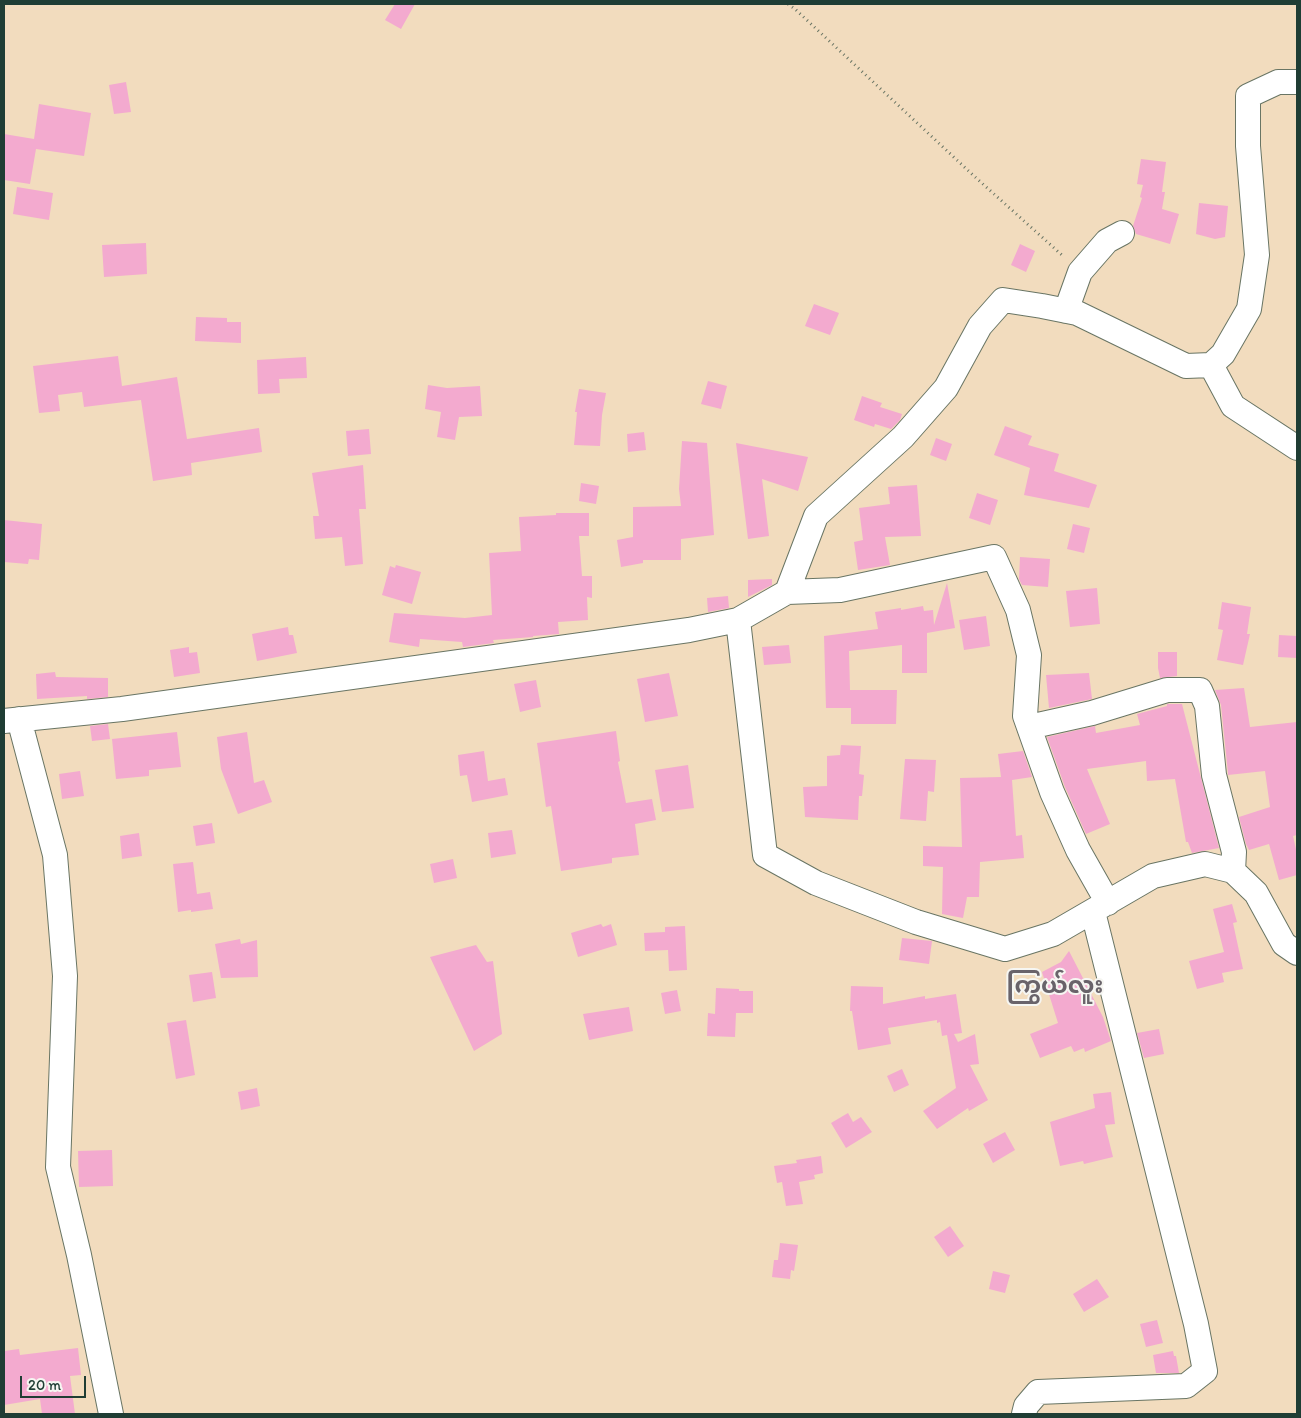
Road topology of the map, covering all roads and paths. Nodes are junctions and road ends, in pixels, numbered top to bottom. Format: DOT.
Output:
graph roads {
  1 [pos="788,4"];
  2 [pos="1297,82"];
  3 [pos="1122,233"];
  4 [pos="1080,272"];
  5 [pos="1066,311"];
  6 [pos="1211,365"];
  7 [pos="1297,448"];
  8 [pos="787,592"];
  9 [pos="738,620"];
  10 [pos="11,720"];
  11 [pos="1029,727"];
  12 [pos="1233,871"];
  13 [pos="1100,907"];
  14 [pos="1297,954"];
  15 [pos="111,1414"];
  16 [pos="1024,1414"];
  1 -- 4 [label="path"];
  2 -- 6 [label="street"];
  3 -- 4 [label="street"];
  4 -- 5 [label="street"];
  5 -- 6 [label="street"];
  5 -- 8 [label="street"];
  6 -- 7 [label="street"];
  8 -- 9 [label="street"];
  8 -- 11 [label="street"];
  9 -- 10 [label="street"];
  9 -- 13 [label="street"];
  10 -- 15 [label="street"];
  11 -- 12 [label="street"];
  11 -- 13 [label="street"];
  12 -- 13 [label="street"];
  12 -- 14 [label="street"];
  13 -- 16 [label="street"];
}
